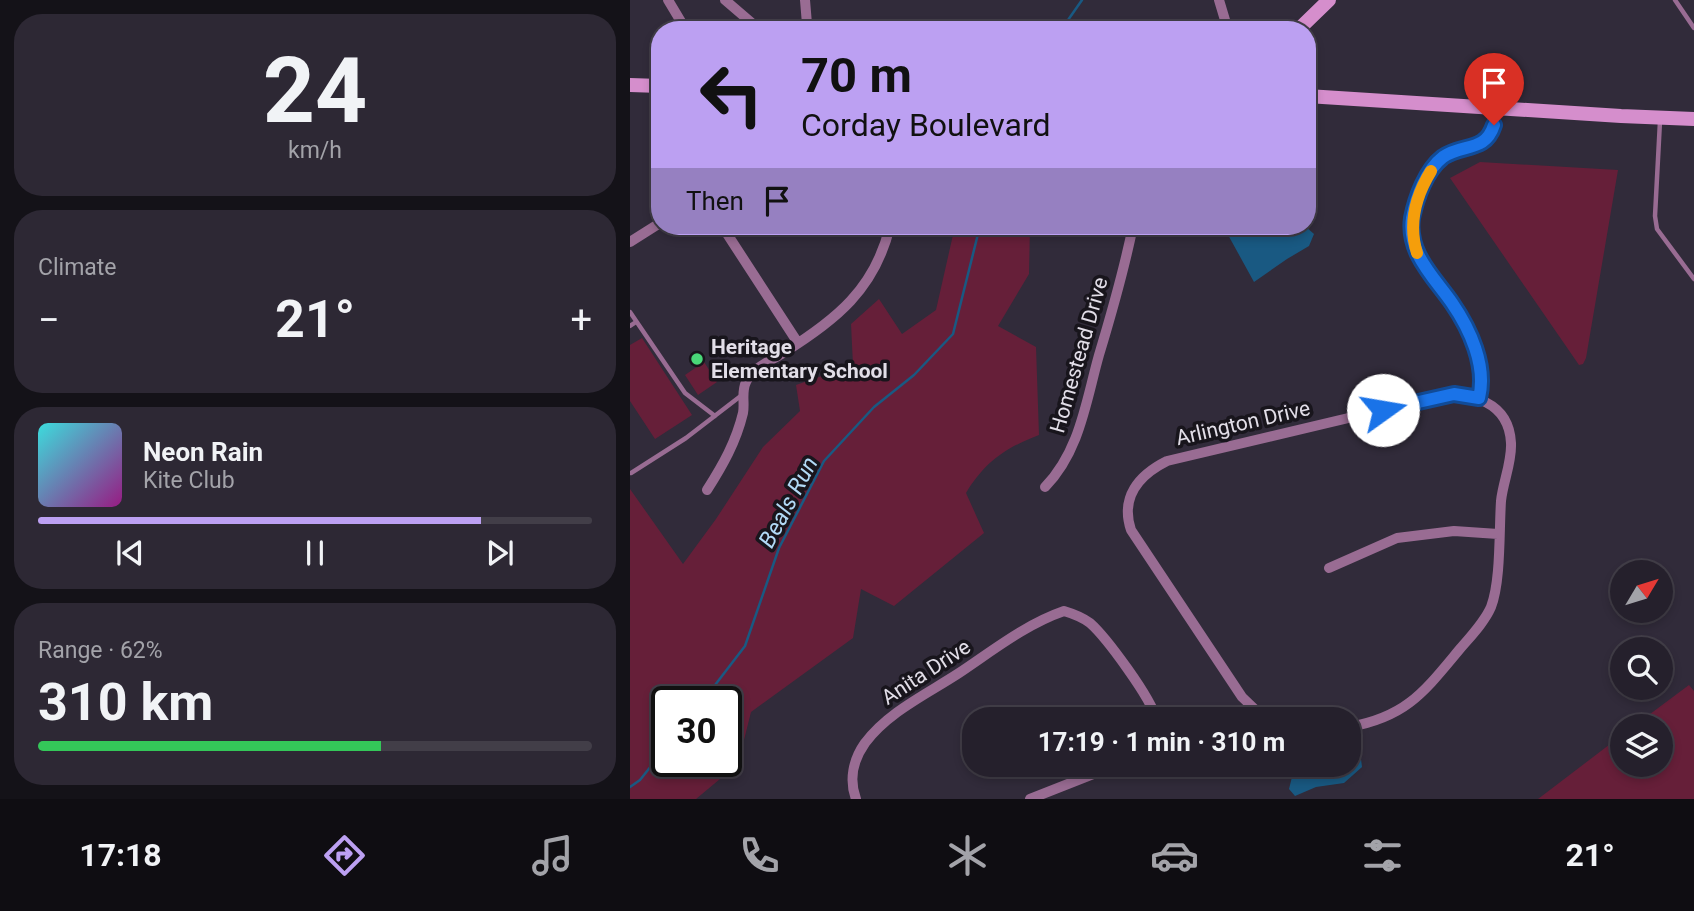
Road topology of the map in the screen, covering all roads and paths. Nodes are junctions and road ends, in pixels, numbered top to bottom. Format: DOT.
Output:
graph roads {
  1 [pos="668,0"];
  2 [pos="725,0"];
  3 [pos="805,0"];
  4 [pos="1219,0"];
  5 [pos="1329,0"];
  6 [pos="1675,0"];
  7 [pos="681,21"];
  8 [pos="750,21"];
  9 [pos="807,21"];
  10 [pos="1225,21"];
  11 [pos="1307,21"];
  12 [pos="1694,28"];
  13 [pos="630,85"];
  14 [pos="651,86"];
  15 [pos="1316,97"];
  16 [pos="1496,109"];
  17 [pos="1660,118"];
  18 [pos="1694,119"];
  19 [pos="651,229"];
  20 [pos="728,235"];
  21 [pos="888,235"];
  22 [pos="1131,235"];
  23 [pos="630,242"];
  24 [pos="1694,279"];
  25 [pos="630,312"];
  26 [pos="636,322"];
  27 [pos="630,326"];
  28 [pos="798,343"];
  29 [pos="743,394"];
  30 [pos="1479,398"];
  31 [pos="715,416"];
  32 [pos="631,473"];
  33 [pos="1045,487"];
  34 [pos="707,490"];
  35 [pos="1499,534"];
  36 [pos="1329,568"];
  37 [pos="1152,707"];
  38 [pos="1252,707"];
  39 [pos="1361,724"];
  40 [pos="1086,777"];
  41 [pos="856,799"];
  42 [pos="1030,799"];
  1 -- 7 [label="street"];
  2 -- 8 [label="street"];
  3 -- 9 [label="street"];
  4 -- 10 [label="street"];
  5 -- 11 [label="main road"];
  6 -- 12 [label="lane"];
  13 -- 14 [label="main road"];
  15 -- 16 [label="main road"];
  16 -- 17 [label="main road"];
  16 -- 30 [label="street"];
  17 -- 18 [label="main road"];
  17 -- 24 [label="lane"];
  19 -- 23 [label="street"];
  20 -- 28 [label="street"];
  21 -- 28 [label="street"];
  22 -- 33 [label="street, Homestead Drive"];
  25 -- 26 [label="lane"];
  26 -- 27 [label="lane"];
  26 -- 31 [label="lane"];
  28 -- 29 [label="street"];
  29 -- 31 [label="lane"];
  29 -- 34 [label="street"];
  30 -- 35 [label="street"];
  30 -- 38 [label="street, Arlington Drive"];
  31 -- 32 [label="lane"];
  35 -- 36 [label="street"];
  35 -- 39 [label="street"];
  37 -- 41 [label="street, Anita Drive"];
  40 -- 42 [label="street"];
}
